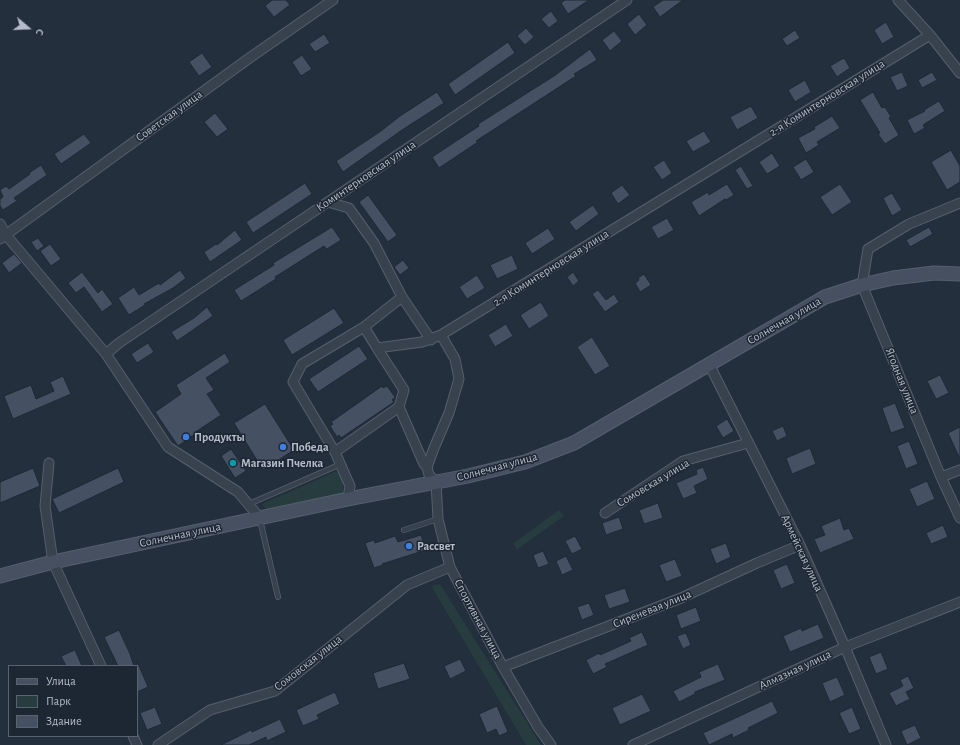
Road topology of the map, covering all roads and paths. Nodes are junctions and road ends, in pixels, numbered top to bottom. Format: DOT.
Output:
graph roads {
  1 [pos="333,0"];
  2 [pos="626,0"];
  3 [pos="898,0"];
  4 [pos="930,35"];
  5 [pos="960,73"];
  6 [pos="328,202"];
  7 [pos="960,203"];
  8 [pos="0,224"];
  9 [pos="3,237"];
  10 [pos="960,274"];
  11 [pos="862,285"];
  12 [pos="402,297"];
  13 [pos="364,327"];
  14 [pos="441,335"];
  15 [pos="431,340"];
  16 [pos="376,348"];
  17 [pos="106,354"];
  18 [pos="709,364"];
  19 [pos="399,407"];
  20 [pos="748,442"];
  21 [pos="335,452"];
  22 [pos="49,463"];
  23 [pos="341,464"];
  24 [pos="427,467"];
  25 [pos="960,470"];
  26 [pos="941,477"];
  27 [pos="436,482"];
  28 [pos="348,499"];
  29 [pos="248,504"];
  30 [pos="604,513"];
  31 [pos="260,518"];
  32 [pos="960,518"];
  33 [pos="438,519"];
  34 [pos="404,530"];
  35 [pos="800,545"];
  36 [pos="53,562"];
  37 [pos="450,567"];
  38 [pos="0,576"];
  39 [pos="278,597"];
  40 [pos="960,602"];
  41 [pos="845,647"];
  42 [pos="101,665"];
  43 [pos="503,667"];
  44 [pos="158,745"];
  45 [pos="551,745"];
  46 [pos="633,745"];
  47 [pos="886,745"];
  1 -- 9 [label="street, Советская улица"];
  2 -- 6 [label="street, Коминтерновская улица"];
  3 -- 4 [label="street"];
  4 -- 5 [label="street"];
  4 -- 14 [label="street, 2-я Коминтерновская улица"];
  6 -- 12 [label="street"];
  6 -- 17 [label="street, Коминтерновская улица"];
  7 -- 11 [label="street"];
  8 -- 9 [label="street"];
  9 -- 17 [label="street"];
  10 -- 11 [label="street, Солнечная улица"];
  11 -- 18 [label="street, Солнечная улица"];
  11 -- 26 [label="street, Ягодная улица"];
  12 -- 13 [label="street"];
  12 -- 15 [label="street"];
  13 -- 16 [label="street"];
  13 -- 21 [label="street"];
  14 -- 15 [label="street, 2-я Коминтерновская улица"];
  14 -- 24 [label="street"];
  15 -- 16 [label="street, 2-я Коминтерновская улица"];
  16 -- 19 [label="street"];
  17 -- 29 [label="street"];
  18 -- 20 [label="street, Армейская улица"];
  18 -- 27 [label="street, Солнечная улица"];
  19 -- 21 [label="street"];
  19 -- 24 [label="street"];
  20 -- 30 [label="street, Сомовская улица"];
  20 -- 35 [label="street, Армейская улица"];
  21 -- 23 [label="street"];
  22 -- 36 [label="street"];
  23 -- 28 [label="street"];
  23 -- 29 [label="lane"];
  24 -- 27 [label="street"];
  25 -- 26 [label="street"];
  26 -- 32 [label="street, Ягодная улица"];
  27 -- 28 [label="street, Солнечная улица"];
  27 -- 33 [label="street, Спортивная улица"];
  28 -- 31 [label="street, Солнечная улица"];
  29 -- 31 [label="street"];
  31 -- 36 [label="street, Солнечная улица"];
  31 -- 39 [label="lane"];
  33 -- 34 [label="lane"];
  33 -- 37 [label="street, Спортивная улица"];
  35 -- 41 [label="street, Армейская улица"];
  35 -- 43 [label="street, Сиреневая улица"];
  36 -- 38 [label="street, Солнечная улица"];
  36 -- 42 [label="street"];
  37 -- 43 [label="street, Спортивная улица"];
  37 -- 44 [label="street, Сомовская улица"];
  40 -- 41 [label="street, Алмазная улица"];
  41 -- 46 [label="street, Алмазная улица"];
  41 -- 47 [label="street, Армейская улица"];
  43 -- 45 [label="street, Спортивная улица"];
}
